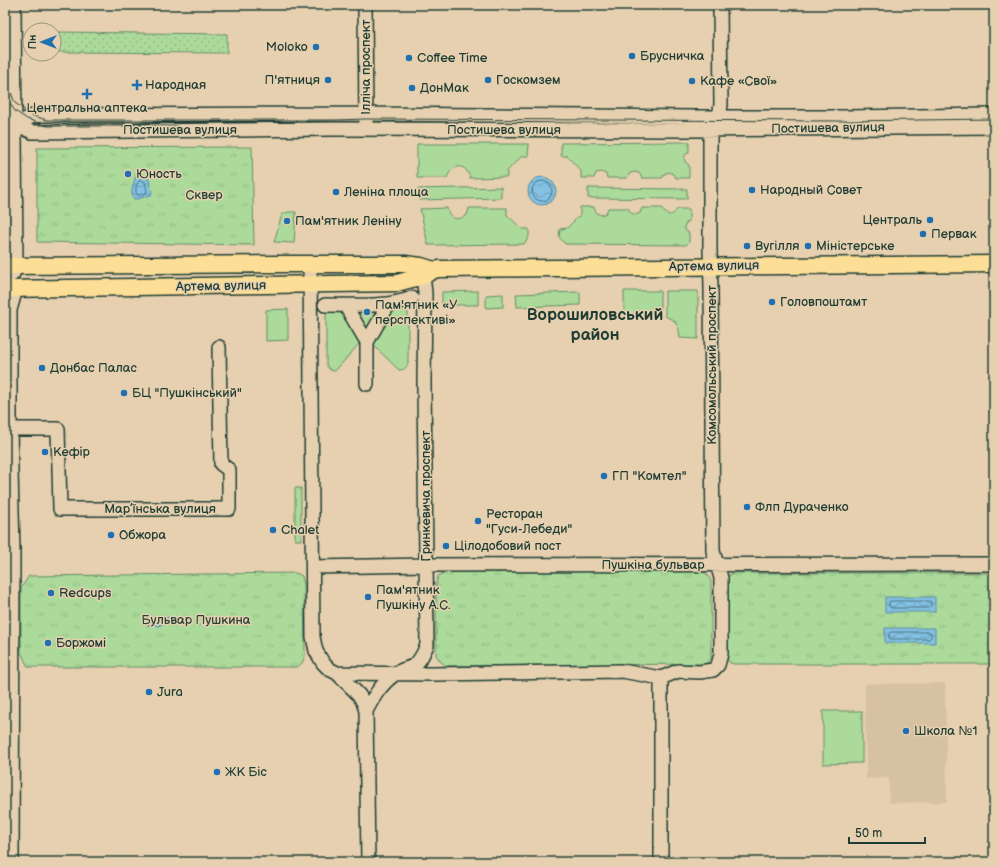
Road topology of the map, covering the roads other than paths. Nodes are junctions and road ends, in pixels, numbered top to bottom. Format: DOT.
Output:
graph roads {
  1 [pos="14,5"];
  2 [pos="365,5"];
  3 [pos="720,5"];
  4 [pos="366,114"];
  5 [pos="994,115"];
  6 [pos="719,116"];
  7 [pos="10,124"];
  8 [pos="994,126"];
  9 [pos="710,129"];
  10 [pos="366,130"];
  11 [pos="310,264"];
  12 [pos="994,264"];
  13 [pos="133,265"];
  14 [pos="11,266"];
  15 [pos="710,267"];
  16 [pos="428,273"];
  17 [pos="310,285"];
  18 [pos="9,286"];
  19 [pos="132,287"];
  20 [pos="412,298"];
  21 [pos="389,304"];
  22 [pos="325,305"];
  23 [pos="346,305"];
  24 [pos="367,342"];
  25 [pos="219,347"];
  26 [pos="367,384"];
  27 [pos="8,429"];
  28 [pos="717,564"];
  29 [pos="994,564"];
  30 [pos="426,566"];
  31 [pos="9,567"];
  32 [pos="313,567"];
  33 [pos="337,673"];
  34 [pos="396,673"];
  35 [pos="9,675"];
  36 [pos="661,678"];
  37 [pos="366,711"];
  38 [pos="12,862"];
  39 [pos="368,862"];
  40 [pos="661,862"];
  1 -- 7 [label="street"];
  2 -- 4 [label="street, Ілліча проспект"];
  3 -- 6 [label="street"];
  4 -- 6 [label="street, Постишева вулиця"];
  4 -- 7 [label="street, Постишева вулиця"];
  4 -- 10 [label="street, Ілліча проспект"];
  5 -- 6 [label="street, Постишева вулиця"];
  6 -- 9 [label="street"];
  7 -- 10 [label="street, Постишева вулиця"];
  7 -- 14 [label="street"];
  8 -- 9 [label="street, Постишева вулиця"];
  9 -- 10 [label="street, Постишева вулиця"];
  9 -- 15 [label="street, Комсомольський проспект"];
  11 -- 13 [label="main road, Артема вулиця"];
  11 -- 16 [label="main road, Артема вулиця"];
  11 -- 17 [label="street, Гринкевича проспект"];
  12 -- 15 [label="main road, Артема вулиця"];
  13 -- 14 [label="main road, Артема вулиця"];
  13 -- 19 [label="main road"];
  14 -- 18 [label="street"];
  15 -- 16 [label="main road, Артема вулиця"];
  15 -- 28 [label="street, Комсомольський проспект"];
  16 -- 17 [label="main road, Артема вулиця"];
  16 -- 30 [label="street, Гринкевича проспект"];
  17 -- 19 [label="main road, Артема вулиця"];
  17 -- 32 [label="street, Гринкевича проспект"];
  18 -- 19 [label="main road, Артема вулиця"];
  18 -- 27 [label="street"];
  20 -- 21 [label="street"];
  21 -- 23 [label="street"];
  21 -- 24 [label="street"];
  22 -- 23 [label="street"];
  23 -- 24 [label="street"];
  24 -- 26 [label="street"];
  25 -- 27 [label="street, Мар’їнська вулиця"];
  27 -- 31 [label="street"];
  28 -- 29 [label="street, Пушкіна бульвар"];
  28 -- 30 [label="street, Пушкіна бульвар"];
  28 -- 36 [label="street, Комсомольський проспект"];
  30 -- 32 [label="street, Пушкіна бульвар"];
  30 -- 34 [label="street, Гринкевича проспект"];
  31 -- 35 [label="street"];
  32 -- 33 [label="street, Гринкевича проспект"];
  33 -- 34 [label="street"];
  33 -- 37 [label="street, Гринкевича проспект"];
  34 -- 36 [label="street"];
  34 -- 37 [label="street, Гринкевича проспект"];
  35 -- 38 [label="street"];
  36 -- 40 [label="street"];
  37 -- 39 [label="street, Гринкевича проспект"];
}
